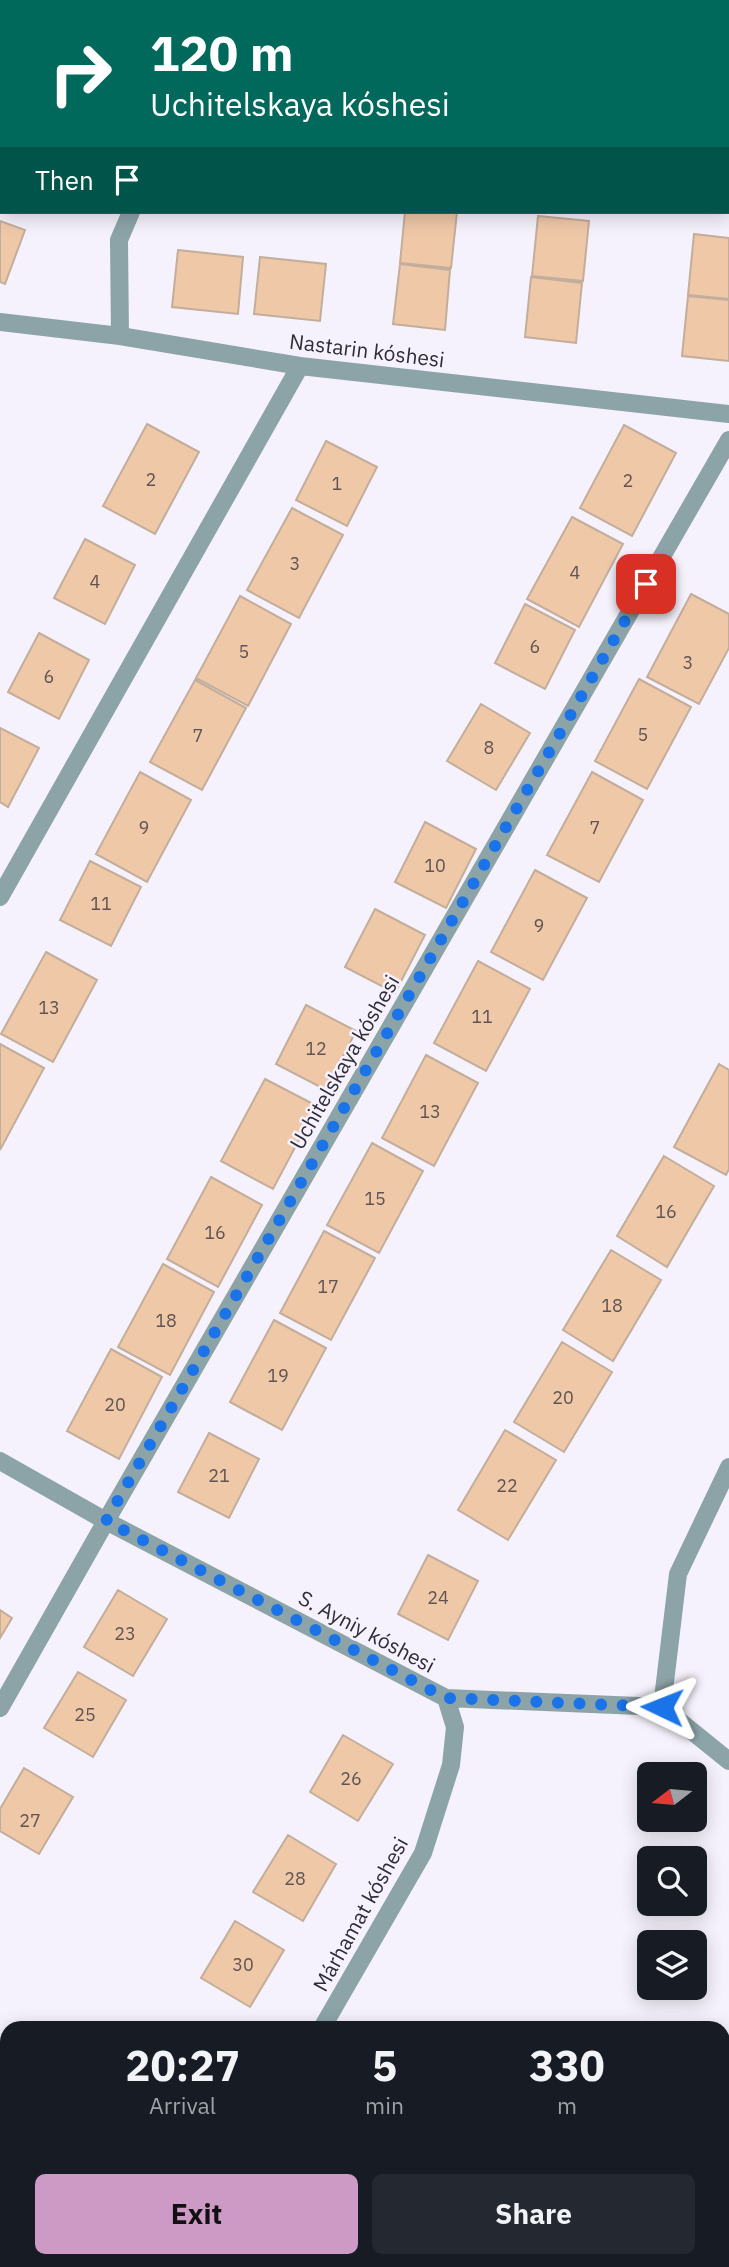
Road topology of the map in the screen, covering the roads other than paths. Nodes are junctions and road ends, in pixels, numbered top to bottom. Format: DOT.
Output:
graph roads {
  1 [pos="130,214"];
  2 [pos="0,322"];
  3 [pos="120,337"];
  4 [pos="300,366"];
  5 [pos="729,414"];
  6 [pos="729,440"];
  7 [pos="0,897"];
  8 [pos="0,1461"];
  9 [pos="729,1467"];
  10 [pos="106,1521"];
  11 [pos="446,1698"];
  12 [pos="662,1707"];
  13 [pos="0,1708"];
  14 [pos="729,1761"];
  15 [pos="326,2021"];
  1 -- 3 [label="street"];
  2 -- 3 [label="street, Nastarin kóshesi"];
  3 -- 4 [label="street, Nastarin kóshesi"];
  4 -- 5 [label="street, Nastarin kóshesi"];
  4 -- 7 [label="street"];
  6 -- 10 [label="street, Uchitelskaya kóshesi"];
  8 -- 10 [label="street, S. Ayniy kóshesi"];
  9 -- 12 [label="street"];
  10 -- 11 [label="street, S. Ayniy kóshesi"];
  10 -- 13 [label="street, Uchitelskaya kóshesi"];
  11 -- 12 [label="street, S. Ayniy kóshesi"];
  11 -- 15 [label="street, Márhamat kóshesi"];
  12 -- 14 [label="street"];
}
